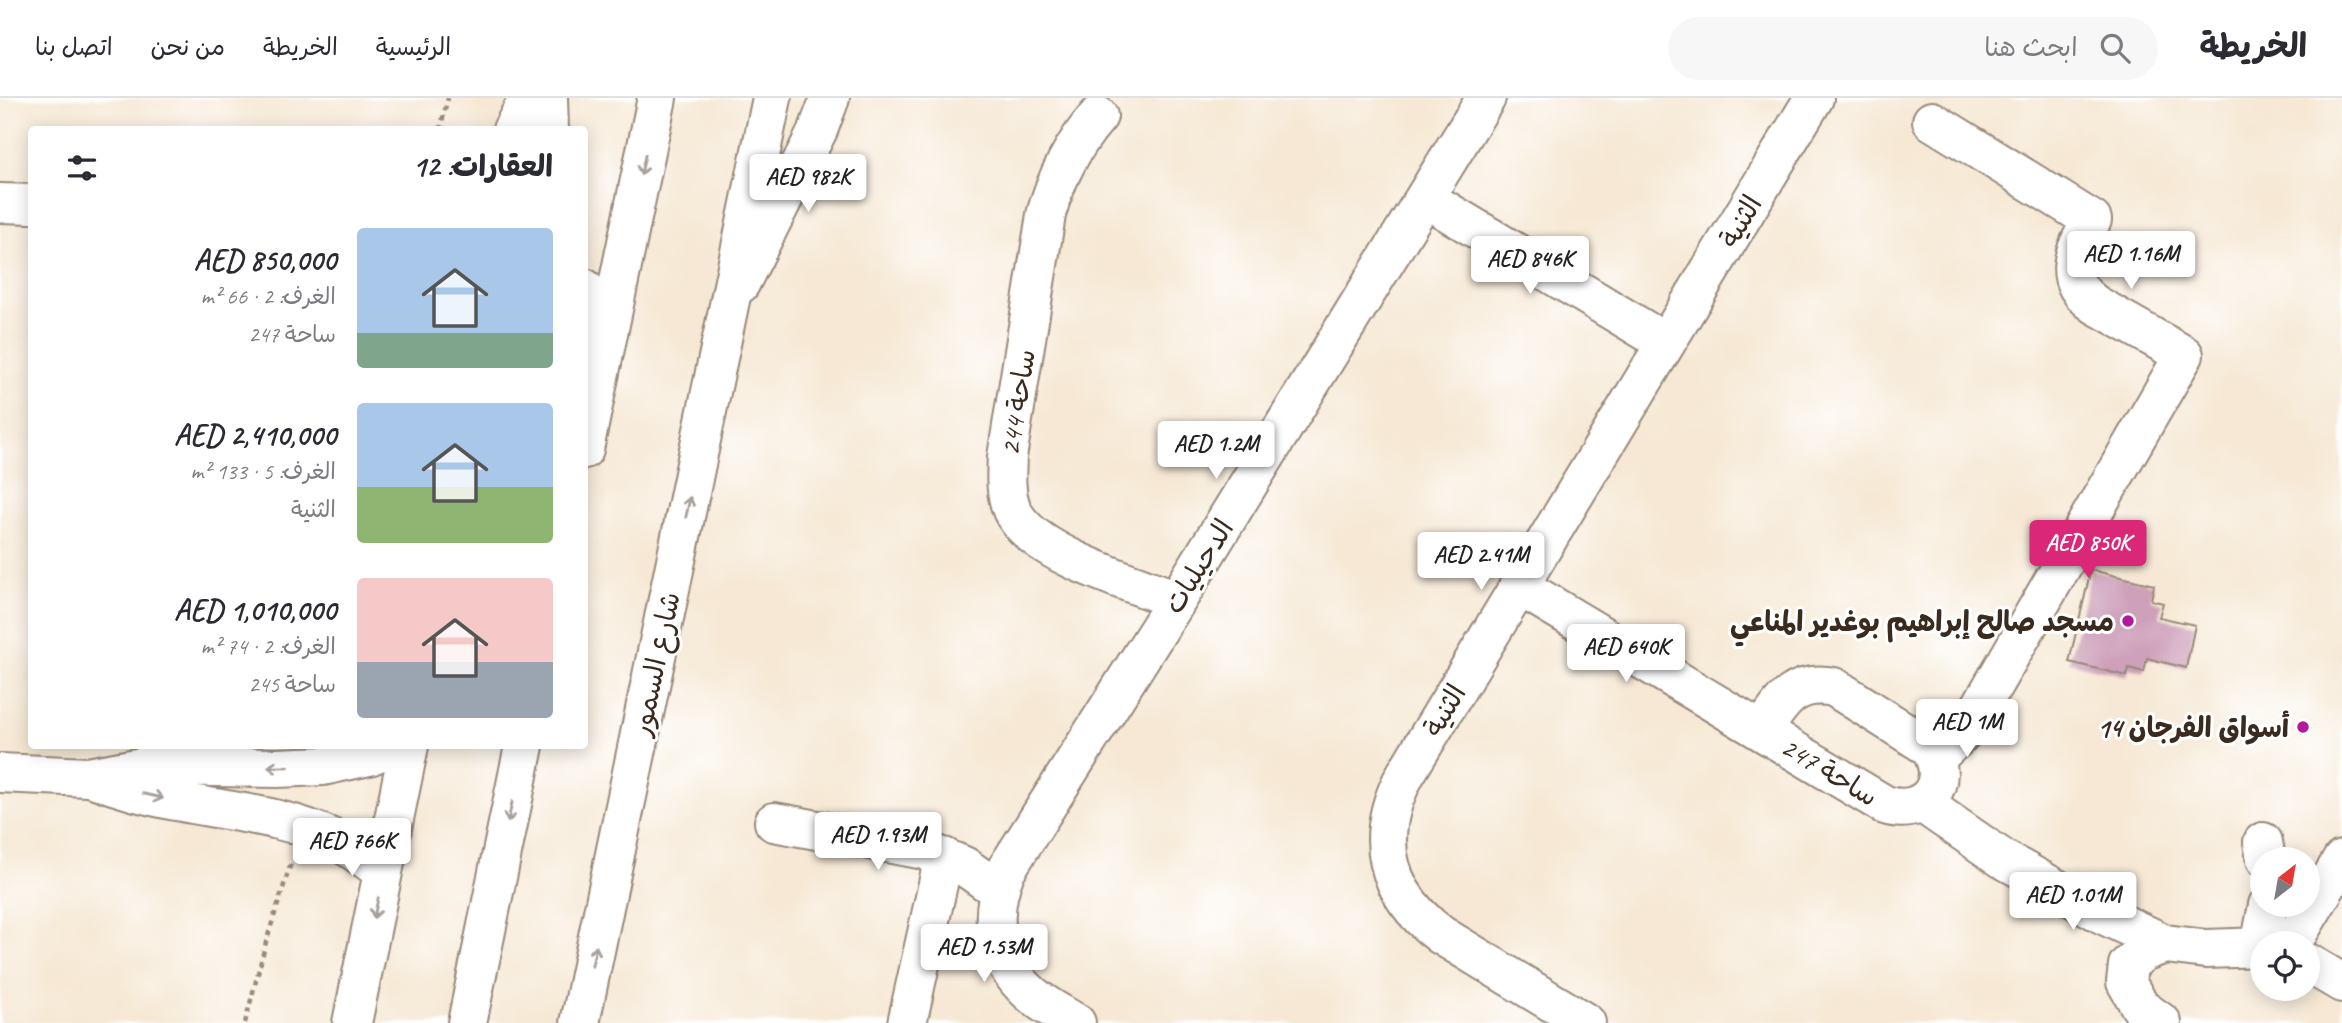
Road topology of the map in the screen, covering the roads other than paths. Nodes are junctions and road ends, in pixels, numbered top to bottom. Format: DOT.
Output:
graph roads {
  1 [pos="529,98"];
  2 [pos="548,98"];
  3 [pos="657,98"];
  4 [pos="772,98"];
  5 [pos="830,98"];
  6 [pos="1486,98"];
  7 [pos="1814,98"];
  8 [pos="1098,116"];
  9 [pos="1932,121"];
  10 [pos="514,126"];
  11 [pos="549,126"];
  12 [pos="1425,198"];
  13 [pos="0,203"];
  14 [pos="28,204"];
  15 [pos="730,305"];
  16 [pos="588,309"];
  17 [pos="1666,343"];
  18 [pos="598,381"];
  19 [pos="588,430"];
  20 [pos="1519,586"];
  21 [pos="1177,600"];
  22 [pos="1763,730"];
  23 [pos="385,749"];
  24 [pos="409,749"];
  25 [pos="523,749"];
  26 [pos="1936,758"];
  27 [pos="210,766"];
  28 [pos="0,773"];
  29 [pos="88,777"];
  30 [pos="1922,803"];
  31 [pos="208,807"];
  32 [pos="774,822"];
  33 [pos="944,857"];
  34 [pos="2342,860"];
  35 [pos="383,872"];
  36 [pos="998,890"];
  37 [pos="2284,931"];
  38 [pos="2165,944"];
  39 [pos="2250,947"];
  40 [pos="2320,970"];
  41 [pos="2342,983"];
  42 [pos="352,1023"];
  43 [pos="467,1023"];
  44 [pos="580,1023"];
  45 [pos="907,1023"];
  46 [pos="1076,1023"];
  47 [pos="1586,1023"];
  48 [pos="2162,1023"];
  1 -- 10 [label="street"];
  2 -- 11 [label="street"];
  3 -- 18 [label="street, one-way"];
  4 -- 15 [label="street, شارع السمور"];
  5 -- 15 [label="street, شارع السمور"];
  6 -- 12 [label="street, الدحيليات"];
  7 -- 17 [label="street, الثنية"];
  8 -- 21 [label="street, ساحة 244"];
  9 -- 26 [label="street"];
  12 -- 17 [label="street"];
  12 -- 21 [label="street, الدحيليات"];
  13 -- 14 [label="street"];
  44 -- 15 [label="street, شارع السمور, one-way"];
  16 -- 18 [label="street"];
  17 -- 20 [label="street, الثنية"];
  18 -- 19 [label="street"];
  20 -- 22 [label="street, ساحة 247"];
  20 -- 47 [label="street, الثنية"];
  21 -- 36 [label="street, الدحيليات"];
  22 -- 26 [label="street, ساحة 247"];
  22 -- 30 [label="street, ساحة 247"];
  23 -- 27 [label="street, one-way"];
  24 -- 35 [label="street"];
  25 -- 43 [label="street, one-way"];
  26 -- 30 [label="street"];
  27 -- 29 [label="street"];
  27 -- 31 [label="street"];
  28 -- 29 [label="street"];
  29 -- 31 [label="street, one-way"];
  30 -- 38 [label="street"];
  31 -- 35 [label="street"];
  32 -- 33 [label="street"];
  33 -- 36 [label="street"];
  33 -- 45 [label="street"];
  34 -- 37 [label="street"];
  35 -- 42 [label="street, one-way"];
  36 -- 46 [label="street, الدحيليات"];
  38 -- 39 [label="street"];
  38 -- 48 [label="street"];
  40 -- 41 [label="street"];
}
